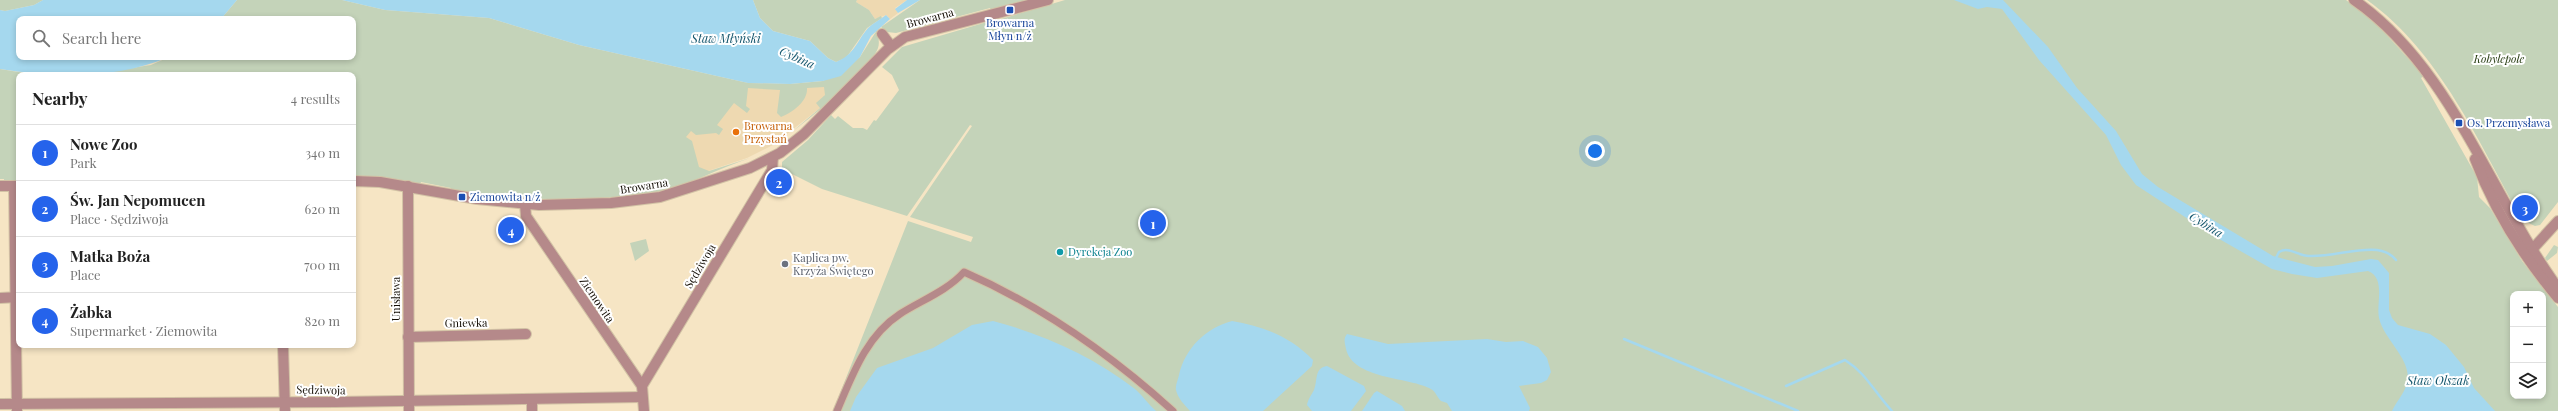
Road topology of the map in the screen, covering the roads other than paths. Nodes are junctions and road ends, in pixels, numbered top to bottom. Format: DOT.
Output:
graph roads {
  1 [pos="1048,0"];
  2 [pos="2354,0"];
  3 [pos="882,34"];
  4 [pos="891,46"];
  5 [pos="773,157"];
  6 [pos="356,181"];
  7 [pos="0,186"];
  8 [pos="16,186"];
  9 [pos="408,186"];
  10 [pos="525,204"];
  11 [pos="2558,221"];
  12 [pos="2528,254"];
  13 [pos="2558,288"];
  14 [pos="16,297"];
  15 [pos="0,298"];
  16 [pos="2558,298"];
  17 [pos="526,334"];
  18 [pos="408,337"];
  19 [pos="17,348"];
  20 [pos="283,348"];
  21 [pos="642,386"];
  22 [pos="642,397"];
  23 [pos="532,400"];
  24 [pos="0,404"];
  25 [pos="284,406"];
  26 [pos="409,406"];
  27 [pos="17,407"];
  28 [pos="151,407"];
  29 [pos="532,411"];
  30 [pos="644,411"];
  31 [pos="837,411"];
  32 [pos="1173,411"];
  1 -- 4 [label="street, Browarna"];
  2 -- 12 [label="street"];
  3 -- 4 [label="street"];
  4 -- 5 [label="street, Browarna"];
  5 -- 10 [label="street, Browarna"];
  5 -- 21 [label="street, Sędziwoja"];
  6 -- 9 [label="street, Browarna"];
  7 -- 8 [label="street"];
  9 -- 10 [label="street, Browarna"];
  9 -- 18 [label="street, Unisława"];
  10 -- 21 [label="street, Ziemowita"];
  11 -- 12 [label="street"];
  12 -- 13 [label="street"];
  12 -- 16 [label="street"];
  14 -- 15 [label="street"];
  17 -- 18 [label="street, Gniewka"];
  18 -- 26 [label="street, Unisława"];
  19 -- 27 [label="street"];
  20 -- 25 [label="street"];
  21 -- 22 [label="street"];
  22 -- 23 [label="street, Sędziwoja"];
  22 -- 30 [label="street"];
  23 -- 26 [label="street, Sędziwoja"];
  23 -- 29 [label="street"];
  24 -- 27 [label="street, Sędziwoja"];
  25 -- 26 [label="street, Sędziwoja"];
  25 -- 28 [label="street, Sędziwoja"];
  27 -- 28 [label="street, Sędziwoja"];
  31 -- 32 [label="street"];
}
